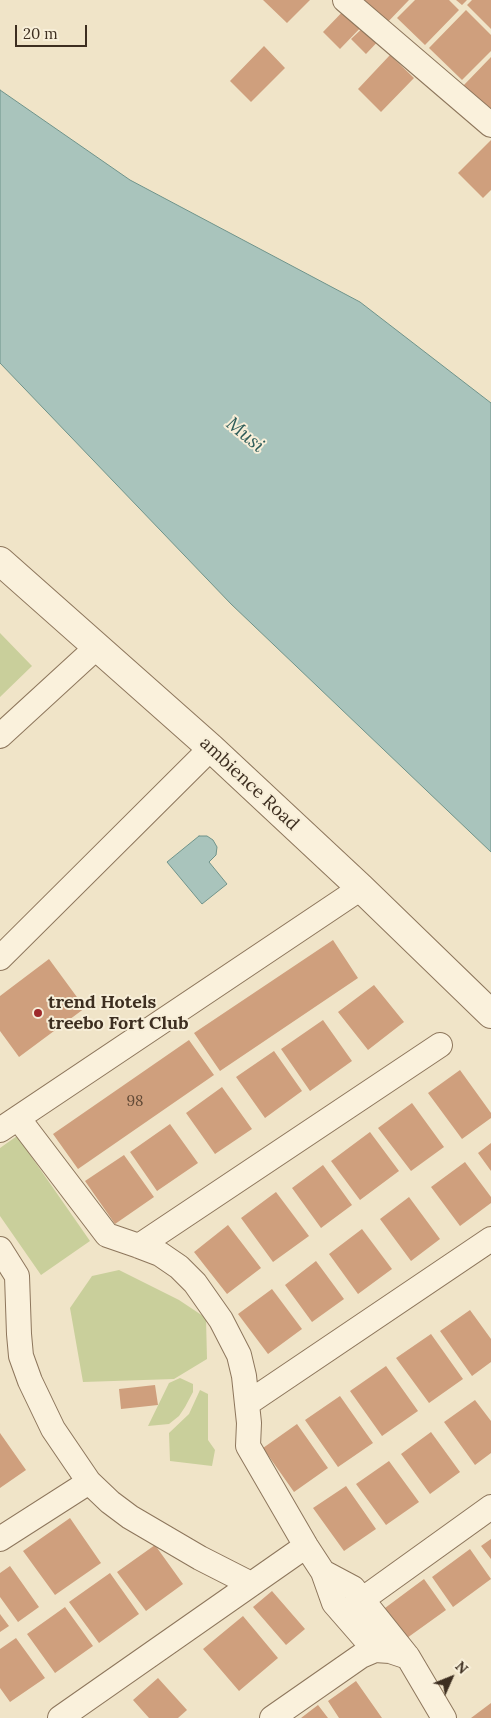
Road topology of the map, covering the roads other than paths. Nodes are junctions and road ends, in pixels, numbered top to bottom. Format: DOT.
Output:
graph roads {
  1 [pos="345,0"];
  2 [pos="491,125"];
  3 [pos="0,561"];
  4 [pos="97,647"];
  5 [pos="0,736"];
  6 [pos="211,748"];
  7 [pos="360,888"];
  8 [pos="0,958"];
  9 [pos="491,1014"];
  10 [pos="440,1045"];
  11 [pos="9,1124"];
  12 [pos="491,1239"];
  13 [pos="140,1246"];
  14 [pos="0,1249"];
  15 [pos="9,1315"];
  16 [pos="248,1403"];
  17 [pos="89,1482"];
  18 [pos="491,1507"];
  19 [pos="0,1539"];
  20 [pos="306,1546"];
  21 [pos="323,1572"];
  22 [pos="252,1584"];
  23 [pos="363,1599"];
  24 [pos="375,1650"];
  25 [pos="408,1657"];
  26 [pos="60,1718"];
  27 [pos="272,1718"];
  28 [pos="444,1718"];
  1 -- 2 [label="street"];
  3 -- 4 [label="street, ambience Road"];
  4 -- 5 [label="street"];
  4 -- 6 [label="street, ambience Road"];
  6 -- 7 [label="street, ambience Road"];
  6 -- 8 [label="street"];
  7 -- 9 [label="street, ambience Road"];
  7 -- 11 [label="street"];
  10 -- 13 [label="street"];
  11 -- 13 [label="street"];
  12 -- 16 [label="street"];
  13 -- 16 [label="street"];
  14 -- 15 [label="street"];
  15 -- 17 [label="street"];
  16 -- 20 [label="street"];
  17 -- 19 [label="street"];
  17 -- 22 [label="street"];
  18 -- 23 [label="street"];
  20 -- 21 [label="street"];
  20 -- 22 [label="street"];
  21 -- 23 [label="street"];
  21 -- 24 [label="street"];
  22 -- 26 [label="street"];
  23 -- 25 [label="street"];
  24 -- 25 [label="street"];
  24 -- 27 [label="street"];
  25 -- 28 [label="street"];
}
